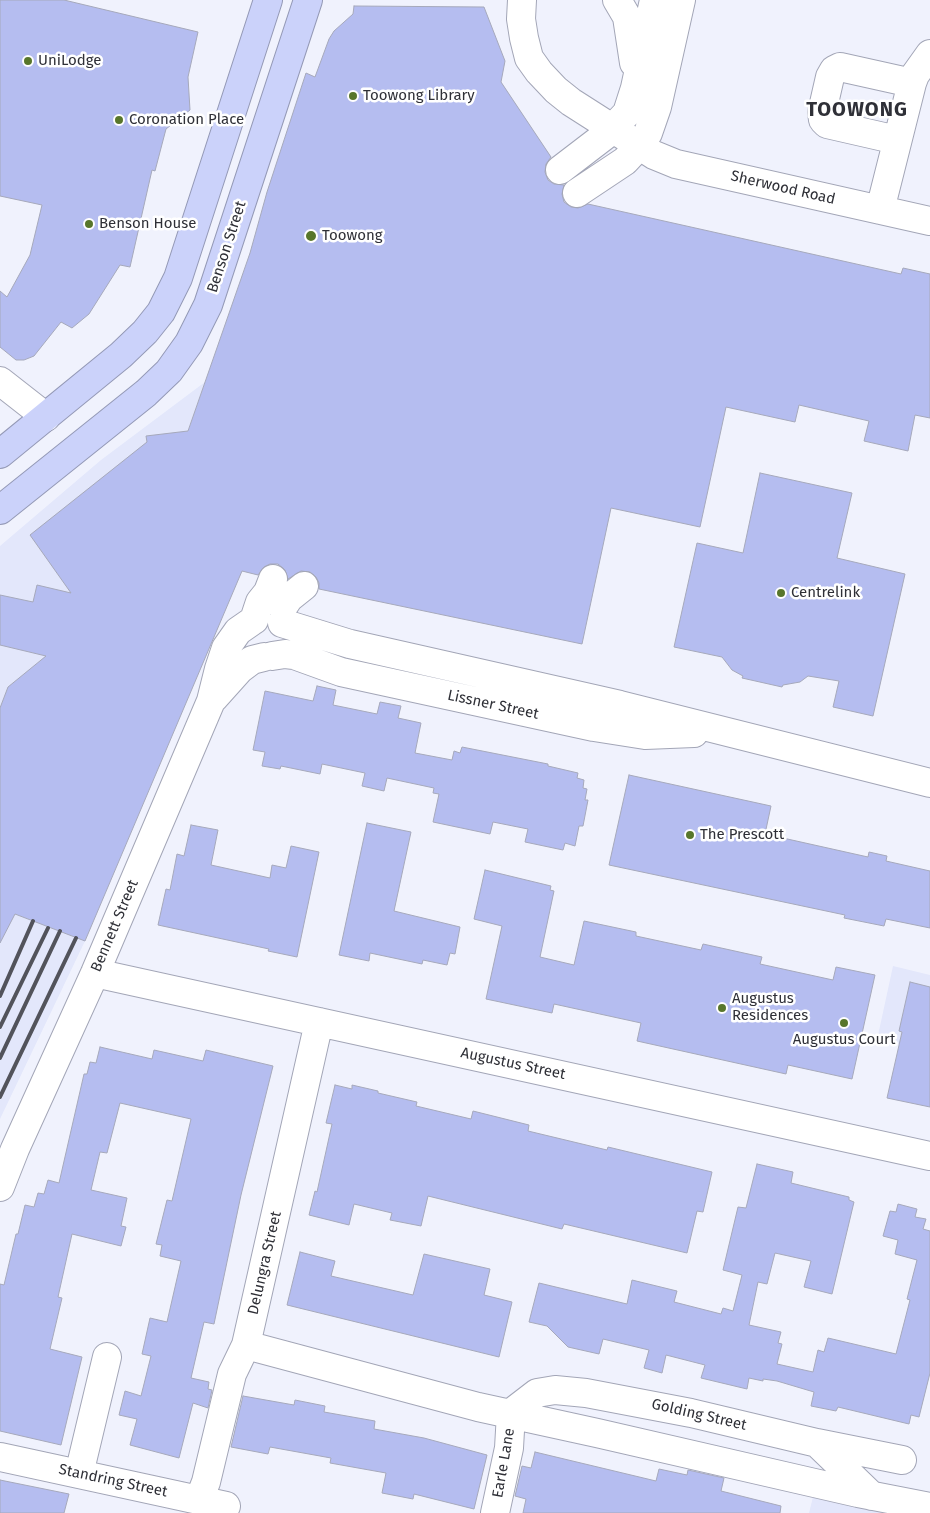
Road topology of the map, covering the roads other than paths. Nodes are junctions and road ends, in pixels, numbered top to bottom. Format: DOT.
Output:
graph roads {
  1 [pos="268,0"];
  2 [pos="308,0"];
  3 [pos="522,0"];
  4 [pos="617,0"];
  5 [pos="654,0"];
  6 [pos="682,0"];
  7 [pos="930,54"];
  8 [pos="637,82"];
  9 [pos="912,83"];
  10 [pos="613,129"];
  11 [pos="897,140"];
  12 [pos="639,146"];
  13 [pos="560,170"];
  14 [pos="577,193"];
  15 [pos="880,210"];
  16 [pos="930,221"];
  17 [pos="0,381"];
  18 [pos="46,417"];
  19 [pos="0,454"];
  20 [pos="0,510"];
  21 [pos="273,602"];
  22 [pos="350,644"];
  23 [pos="272,655"];
  24 [pos="211,702"];
  25 [pos="718,731"];
  26 [pos="930,783"];
  27 [pos="96,973"];
  28 [pos="319,1022"];
  29 [pos="15,1149"];
  30 [pos="930,1156"];
  31 [pos="0,1174"];
  32 [pos="0,1188"];
  33 [pos="246,1345"];
  34 [pos="107,1357"];
  35 [pos="511,1414"];
  36 [pos="813,1442"];
  37 [pos="0,1457"];
  38 [pos="902,1460"];
  39 [pos="79,1474"];
  40 [pos="872,1496"];
  41 [pos="199,1500"];
  42 [pos="226,1506"];
  43 [pos="930,1507"];
  44 [pos="495,1513"];
  1 -- 18 [label="highway"];
  2 -- 20 [label="highway, Benson Street"];
  3 -- 10 [label="street, Sherwood Road"];
  4 -- 8 [label="street"];
  5 -- 8 [label="street"];
  6 -- 12 [label="street"];
  7 -- 9 [label="street"];
  8 -- 10 [label="street"];
  9 -- 11 [label="street"];
  9 -- 11 [label="street"];
  10 -- 12 [label="street, Sherwood Road"];
  10 -- 13 [label="street"];
  11 -- 15 [label="street"];
  12 -- 14 [label="street"];
  12 -- 15 [label="street, Sherwood Road"];
  15 -- 16 [label="street, Sherwood Road"];
  17 -- 18 [label="street"];
  18 -- 19 [label="highway"];
  21 -- 22 [label="street, Lissner Street"];
  21 -- 23 [label="street"];
  21 -- 23 [label="street"];
  21 -- 24 [label="street, Bennett Street"];
  22 -- 23 [label="street, Lissner Street"];
  22 -- 25 [label="street, Lissner Street"];
  23 -- 24 [label="street, Bennett Street"];
  23 -- 25 [label="street, Lissner Street"];
  24 -- 27 [label="street, Bennett Street"];
  25 -- 26 [label="street, Lissner Street"];
  27 -- 28 [label="street, Augustus Street"];
  27 -- 29 [label="street, Bennett Street"];
  28 -- 30 [label="street, Augustus Street"];
  28 -- 33 [label="street, Delungra Street"];
  29 -- 31 [label="street, Bennett Street"];
  29 -- 32 [label="street, Bennett Street"];
  33 -- 35 [label="street"];
  33 -- 41 [label="street, Delungra Street"];
  34 -- 39 [label="street"];
  35 -- 36 [label="street, Golding Street"];
  35 -- 40 [label="street"];
  35 -- 44 [label="street, Earle Lane"];
  36 -- 38 [label="street"];
  36 -- 40 [label="street, Golding Street"];
  37 -- 39 [label="street, Standring Street"];
  39 -- 41 [label="street, Standring Street"];
  40 -- 43 [label="street"];
  41 -- 42 [label="street, Standring Street"];
}
